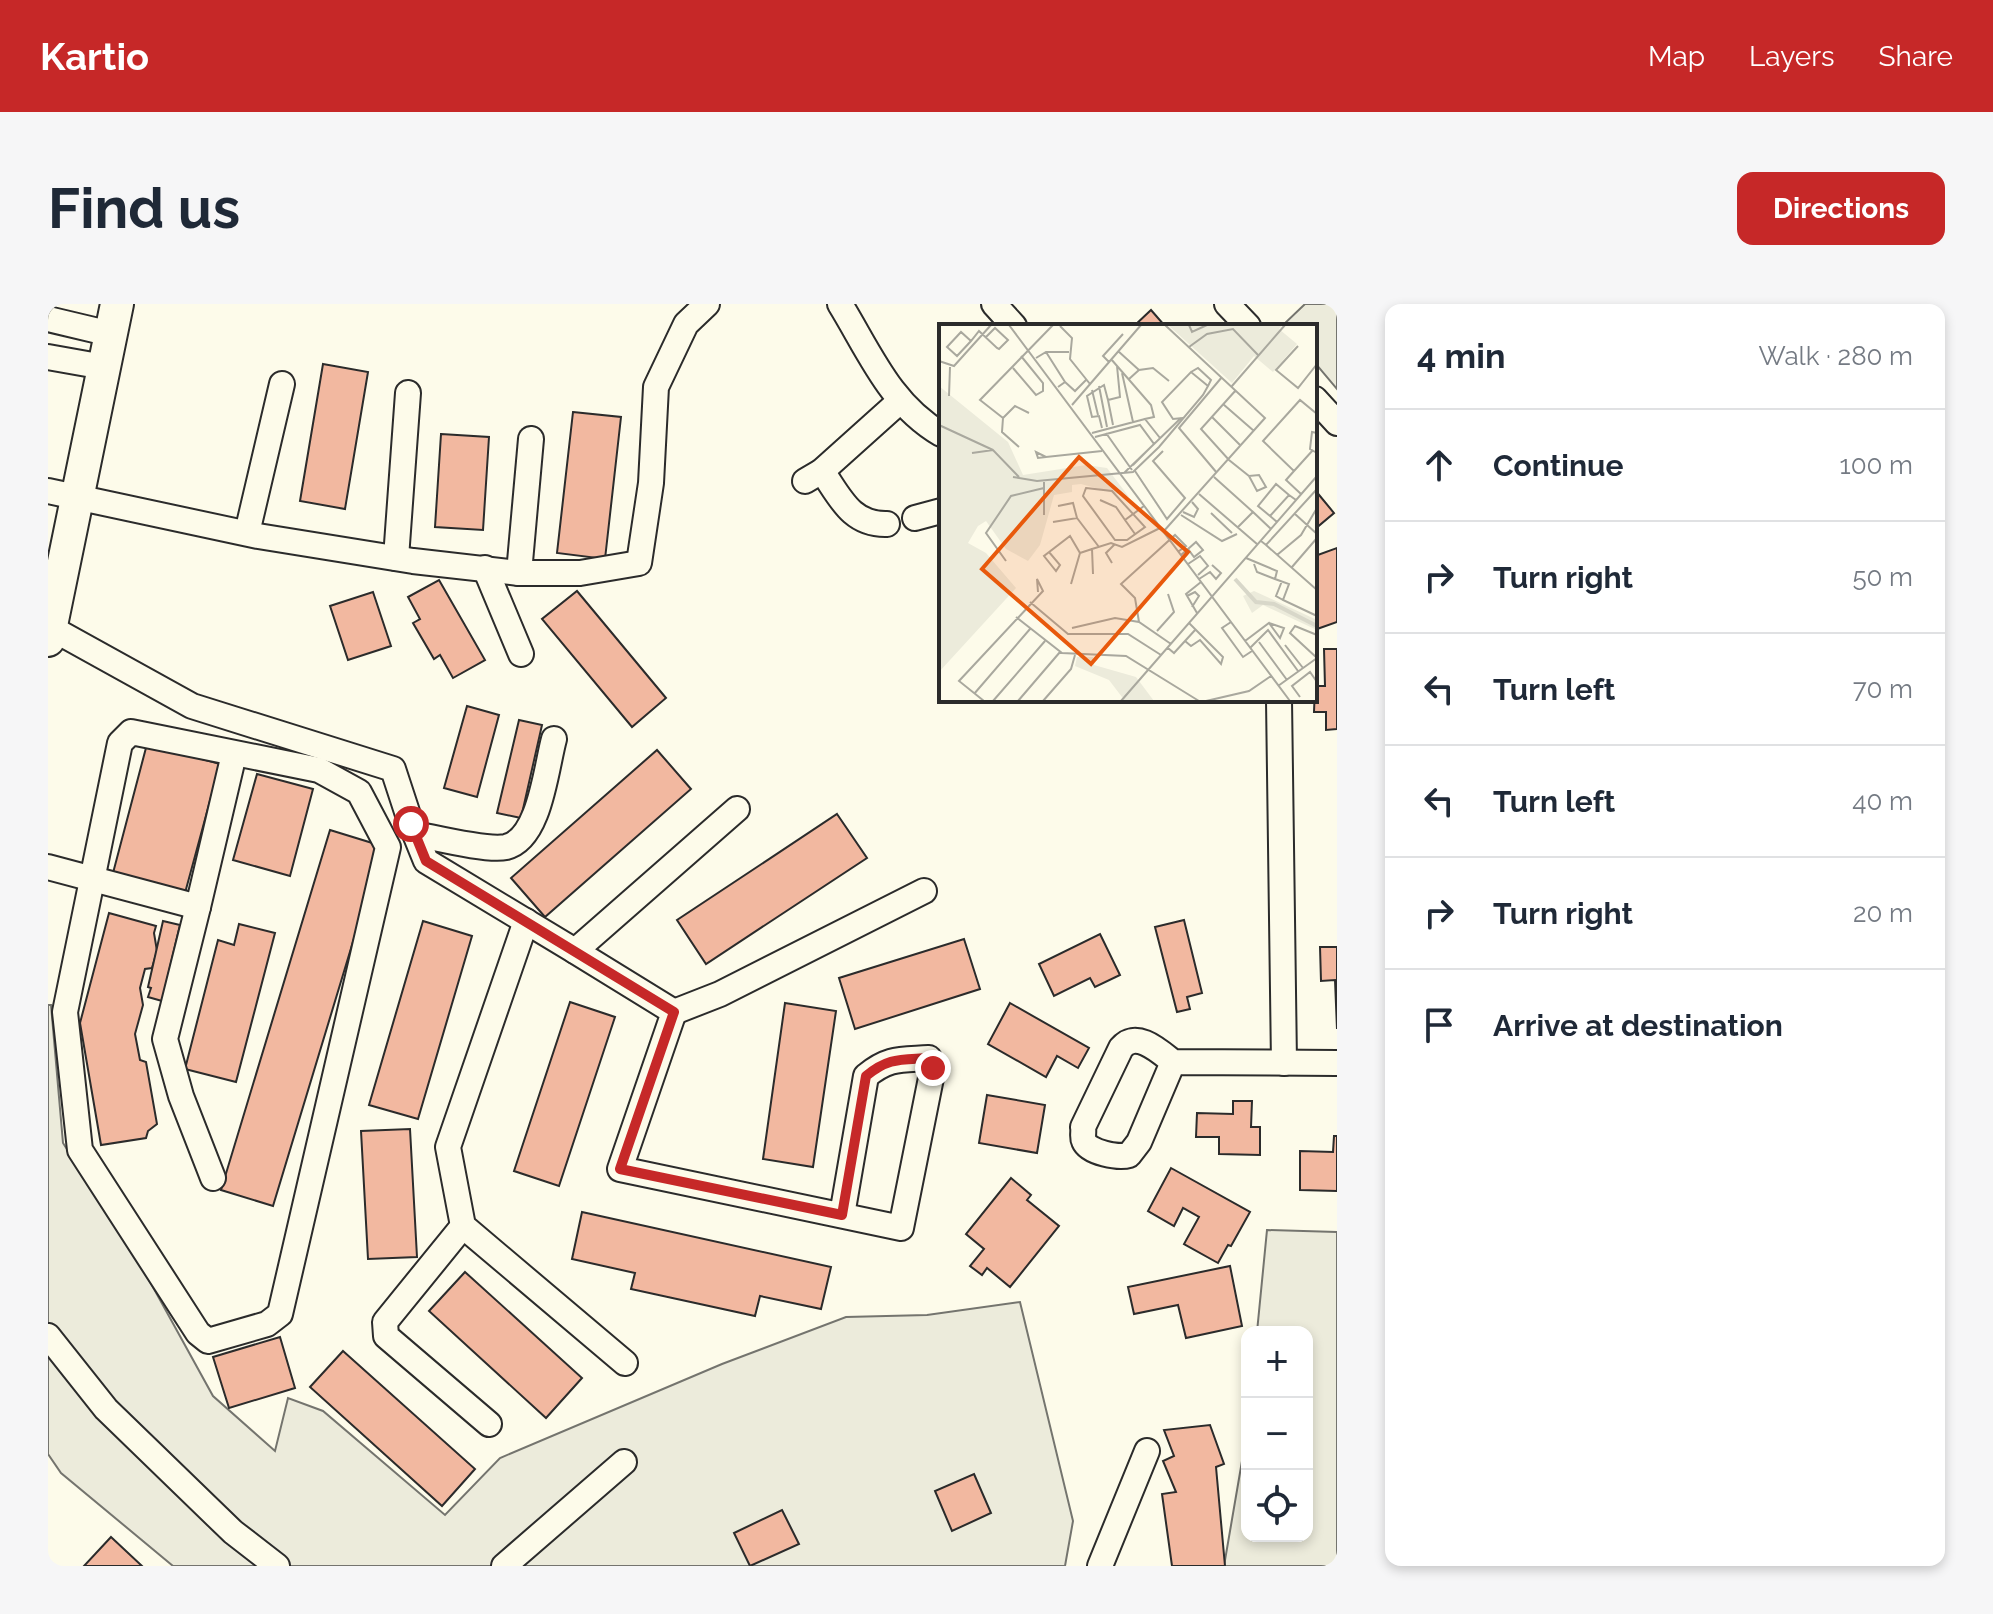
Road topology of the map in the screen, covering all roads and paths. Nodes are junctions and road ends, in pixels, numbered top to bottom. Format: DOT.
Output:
graph roads {
  1 [pos="707,304"];
  2 [pos="840,304"];
  3 [pos="994,304"];
  4 [pos="1227,304"];
  5 [pos="48,319"];
  6 [pos="114,319"];
  7 [pos="1012,324"];
  8 [pos="1246,324"];
  9 [pos="48,357"];
  10 [pos="104,367"];
  11 [pos="282,384"];
  12 [pos="408,393"];
  13 [pos="900,401"];
  14 [pos="1317,401"];
  15 [pos="1337,423"];
  16 [pos="939,433"];
  17 [pos="531,439"];
  18 [pos="63,494"];
  19 [pos="939,512"];
  20 [pos="915,518"];
  21 [pos="887,524"];
  22 [pos="247,533"];
  23 [pos="396,558"];
  24 [pos="485,568"];
  25 [pos="519,573"];
  26 [pos="55,578"];
  27 [pos="49,634"];
  28 [pos="521,654"];
  29 [pos="1279,702"];
  30 [pos="554,739"];
  31 [pos="234,754"];
  32 [pos="737,809"];
  33 [pos="415,834"];
  34 [pos="48,867"];
  35 [pos="90,878"];
  36 [pos="924,891"];
  37 [pos="198,907"];
  38 [pos="526,921"];
  39 [pos="575,951"];
  40 [pos="674,1012"];
  41 [pos="1173,1062"];
  42 [pos="1284,1063"];
  43 [pos="1337,1063"];
  44 [pos="213,1178"];
  45 [pos="842,1215"];
  46 [pos="463,1226"];
  47 [pos="48,1336"];
  48 [pos="625,1363"];
  49 [pos="489,1424"];
  50 [pos="1147,1451"];
  51 [pos="624,1462"];
  52 [pos="277,1566"];
  53 [pos="504,1566"];
  54 [pos="1100,1566"];
  1 -- 25 [label="street"];
  2 -- 13 [label="street"];
  3 -- 7 [label="street"];
  4 -- 8 [label="street"];
  5 -- 6 [label="street"];
  6 -- 10 [label="main road"];
  9 -- 10 [label="street"];
  10 -- 18 [label="main road"];
  11 -- 22 [label="street"];
  12 -- 23 [label="street"];
  13 -- 16 [label="street"];
  13 -- 21 [label="street"];
  14 -- 15 [label="street"];
  17 -- 25 [label="street"];
  18 -- 22 [label="street"];
  18 -- 26 [label="main road"];
  19 -- 20 [label="street"];
  22 -- 23 [label="street"];
  23 -- 24 [label="street"];
  24 -- 25 [label="street"];
  24 -- 28 [label="street"];
  26 -- 27 [label="main road"];
  27 -- 33 [label="street"];
  29 -- 42 [label="street"];
  30 -- 33 [label="street"];
  31 -- 35 [label="street"];
  31 -- 35 [label="street"];
  31 -- 37 [label="street"];
  32 -- 39 [label="street"];
  33 -- 38 [label="street"];
  34 -- 35 [label="street"];
  35 -- 37 [label="street"];
  36 -- 40 [label="street"];
  37 -- 44 [label="street"];
  38 -- 39 [label="street"];
  38 -- 46 [label="street"];
  39 -- 40 [label="street"];
  40 -- 45 [label="street"];
  41 -- 41 [label="street"];
  41 -- 42 [label="street"];
  42 -- 43 [label="street"];
  45 -- 45 [label="street"];
  46 -- 48 [label="street"];
  46 -- 49 [label="street"];
  47 -- 52 [label="street"];
  50 -- 54 [label="street"];
  51 -- 53 [label="street"];
}
